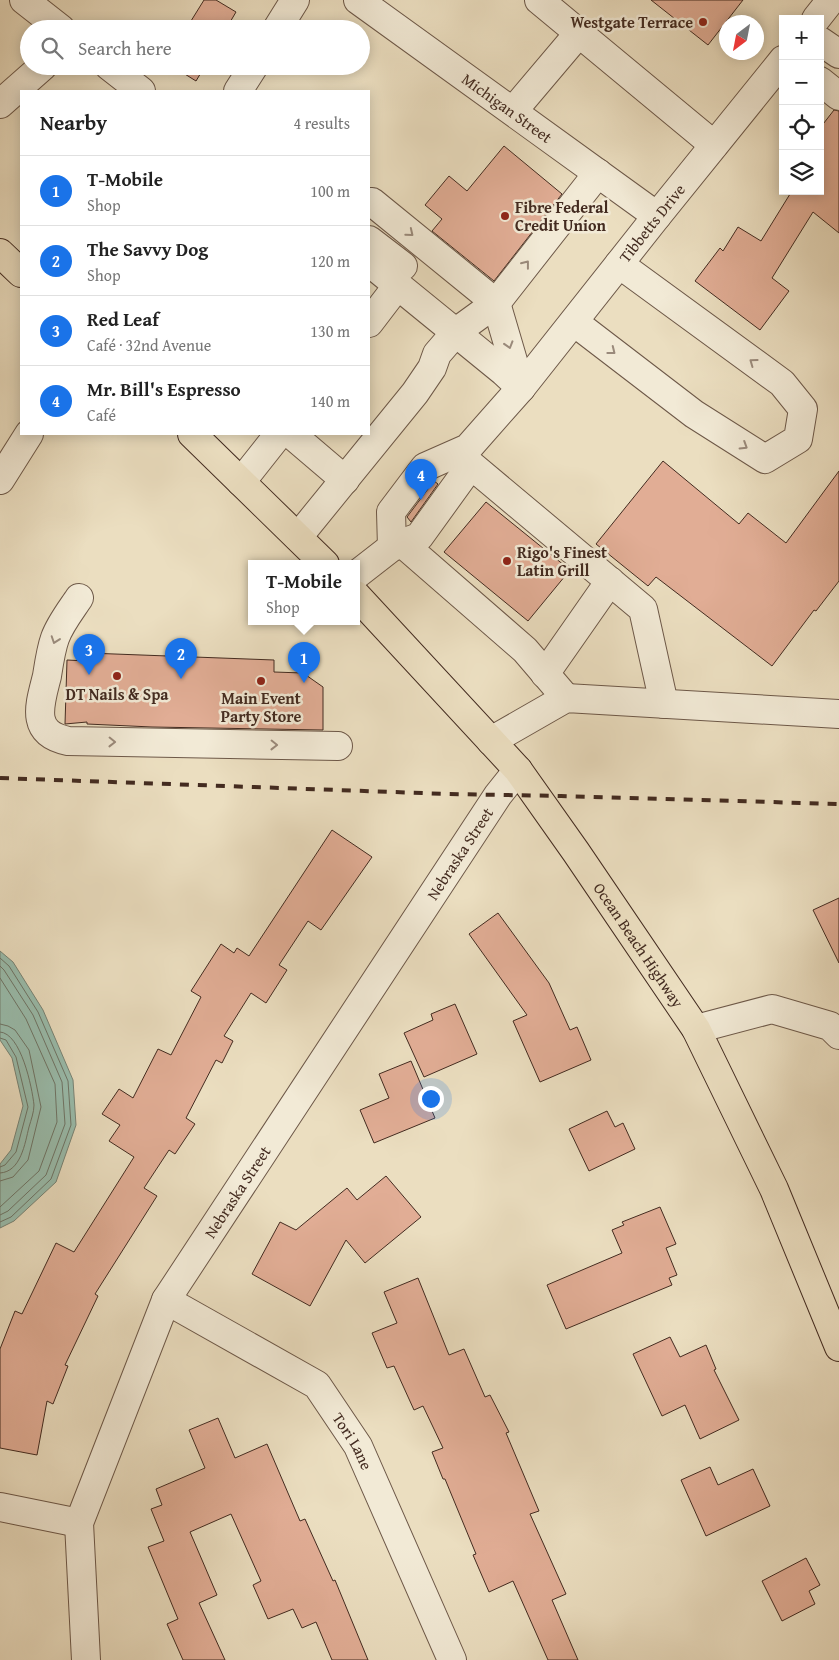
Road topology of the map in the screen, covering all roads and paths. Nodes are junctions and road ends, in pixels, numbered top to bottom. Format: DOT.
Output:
graph roads {
  1 [pos="24,0"];
  2 [pos="295,0"];
  3 [pos="358,0"];
  4 [pos="539,0"];
  5 [pos="50,20"];
  6 [pos="283,20"];
  7 [pos="578,33"];
  8 [pos="824,44"];
  9 [pos="839,54"];
  10 [pos="779,65"];
  11 [pos="33,75"];
  12 [pos="121,75"];
  13 [pos="248,75"];
  14 [pos="824,84"];
  15 [pos="140,90"];
  16 [pos="239,90"];
  17 [pos="839,96"];
  18 [pos="0,104"];
  19 [pos="513,112"];
  20 [pos="714,145"];
  21 [pos="598,173"];
  22 [pos="372,202"];
  23 [pos="657,216"];
  24 [pos="370,241"];
  25 [pos="370,264"];
  26 [pos="619,264"];
  27 [pos="385,289"];
  28 [pos="496,303"];
  29 [pos="370,321"];
  30 [pos="574,322"];
  31 [pos="456,332"];
  32 [pos="521,388"];
  33 [pos="28,435"];
  34 [pos="193,435"];
  35 [pos="278,435"];
  36 [pos="292,435"];
  37 [pos="470,456"];
  38 [pos="0,480"];
  39 [pos="345,480"];
  40 [pos="241,482"];
  41 [pos="298,537"];
  42 [pos="397,545"];
  43 [pos="322,560"];
  44 [pos="360,572"];
  45 [pos="610,581"];
  46 [pos="79,598"];
  47 [pos="360,599"];
  48 [pos="545,674"];
  49 [pos="566,698"];
  50 [pos="664,704"];
  51 [pos="839,714"];
  52 [pos="491,741"];
  53 [pos="338,746"];
  54 [pos="518,770"];
  55 [pos="696,1029"];
  56 [pos="839,1035"];
  57 [pos="166,1300"];
  58 [pos="839,1347"];
  59 [pos="0,1507"];
  60 [pos="79,1523"];
  61 [pos="86,1660"];
  62 [pos="452,1660"];
  1 -- 5 [label="street"];
  2 -- 6 [label="street"];
  3 -- 19 [label="street, Michigan Street"];
  4 -- 7 [label="street"];
  7 -- 19 [label="street"];
  7 -- 20 [label="street"];
  8 -- 9 [label="street"];
  10 -- 20 [label="street, Tibbetts Drive"];
  11 -- 18 [label="street"];
  12 -- 15 [label="street"];
  13 -- 16 [label="street"];
  14 -- 17 [label="street"];
  19 -- 21 [label="street, Michigan Street"];
  20 -- 23 [label="street, Tibbetts Drive"];
  21 -- 23 [label="street, Michigan Street"];
  28 -- 21 [label="street, one-way"];
  22 -- 28 [label="street, one-way"];
  23 -- 26 [label="street, Tibbetts Drive"];
  24 -- 31 [label="street"];
  25 -- 27 [label="street"];
  26 -- 30 [label="street, Tibbetts Drive"];
  30 -- 26 [label="street, one-way"];
  27 -- 29 [label="street"];
  27 -- 31 [label="street"];
  28 -- 31 [label="street"];
  28 -- 32 [label="street, one-way"];
  30 -- 32 [label="street, Tibbetts Drive"];
  31 -- 32 [label="street"];
  31 -- 39 [label="street"];
  32 -- 37 [label="street, Tibbetts Drive"];
  33 -- 38 [label="street"];
  34 -- 40 [label="main road"];
  35 -- 40 [label="street"];
  36 -- 39 [label="street"];
  37 -- 42 [label="street, Tibbetts Drive"];
  37 -- 42 [label="street"];
  37 -- 45 [label="street"];
  39 -- 41 [label="street"];
  40 -- 41 [label="main road"];
  41 -- 43 [label="main road"];
  42 -- 44 [label="street, Tibbetts Drive"];
  42 -- 48 [label="street"];
  45 -- 48 [label="street"];
  45 -- 50 [label="street"];
  46 -- 53 [label="street, one-way"];
  47 -- 52 [label="main road, Ocean Beach Highway"];
  48 -- 49 [label="street"];
  49 -- 50 [label="street"];
  49 -- 52 [label="street"];
  50 -- 51 [label="street"];
  52 -- 54 [label="main road, Ocean Beach Highway"];
  54 -- 55 [label="main road, Ocean Beach Highway"];
  54 -- 57 [label="street, Nebraska Street"];
  55 -- 56 [label="street"];
  55 -- 58 [label="main road, Ocean Beach Highway"];
  57 -- 60 [label="street, Nebraska Street"];
  57 -- 62 [label="street, Tori Lane"];
  59 -- 60 [label="street"];
  60 -- 61 [label="street, Nebraska Street"];
}
